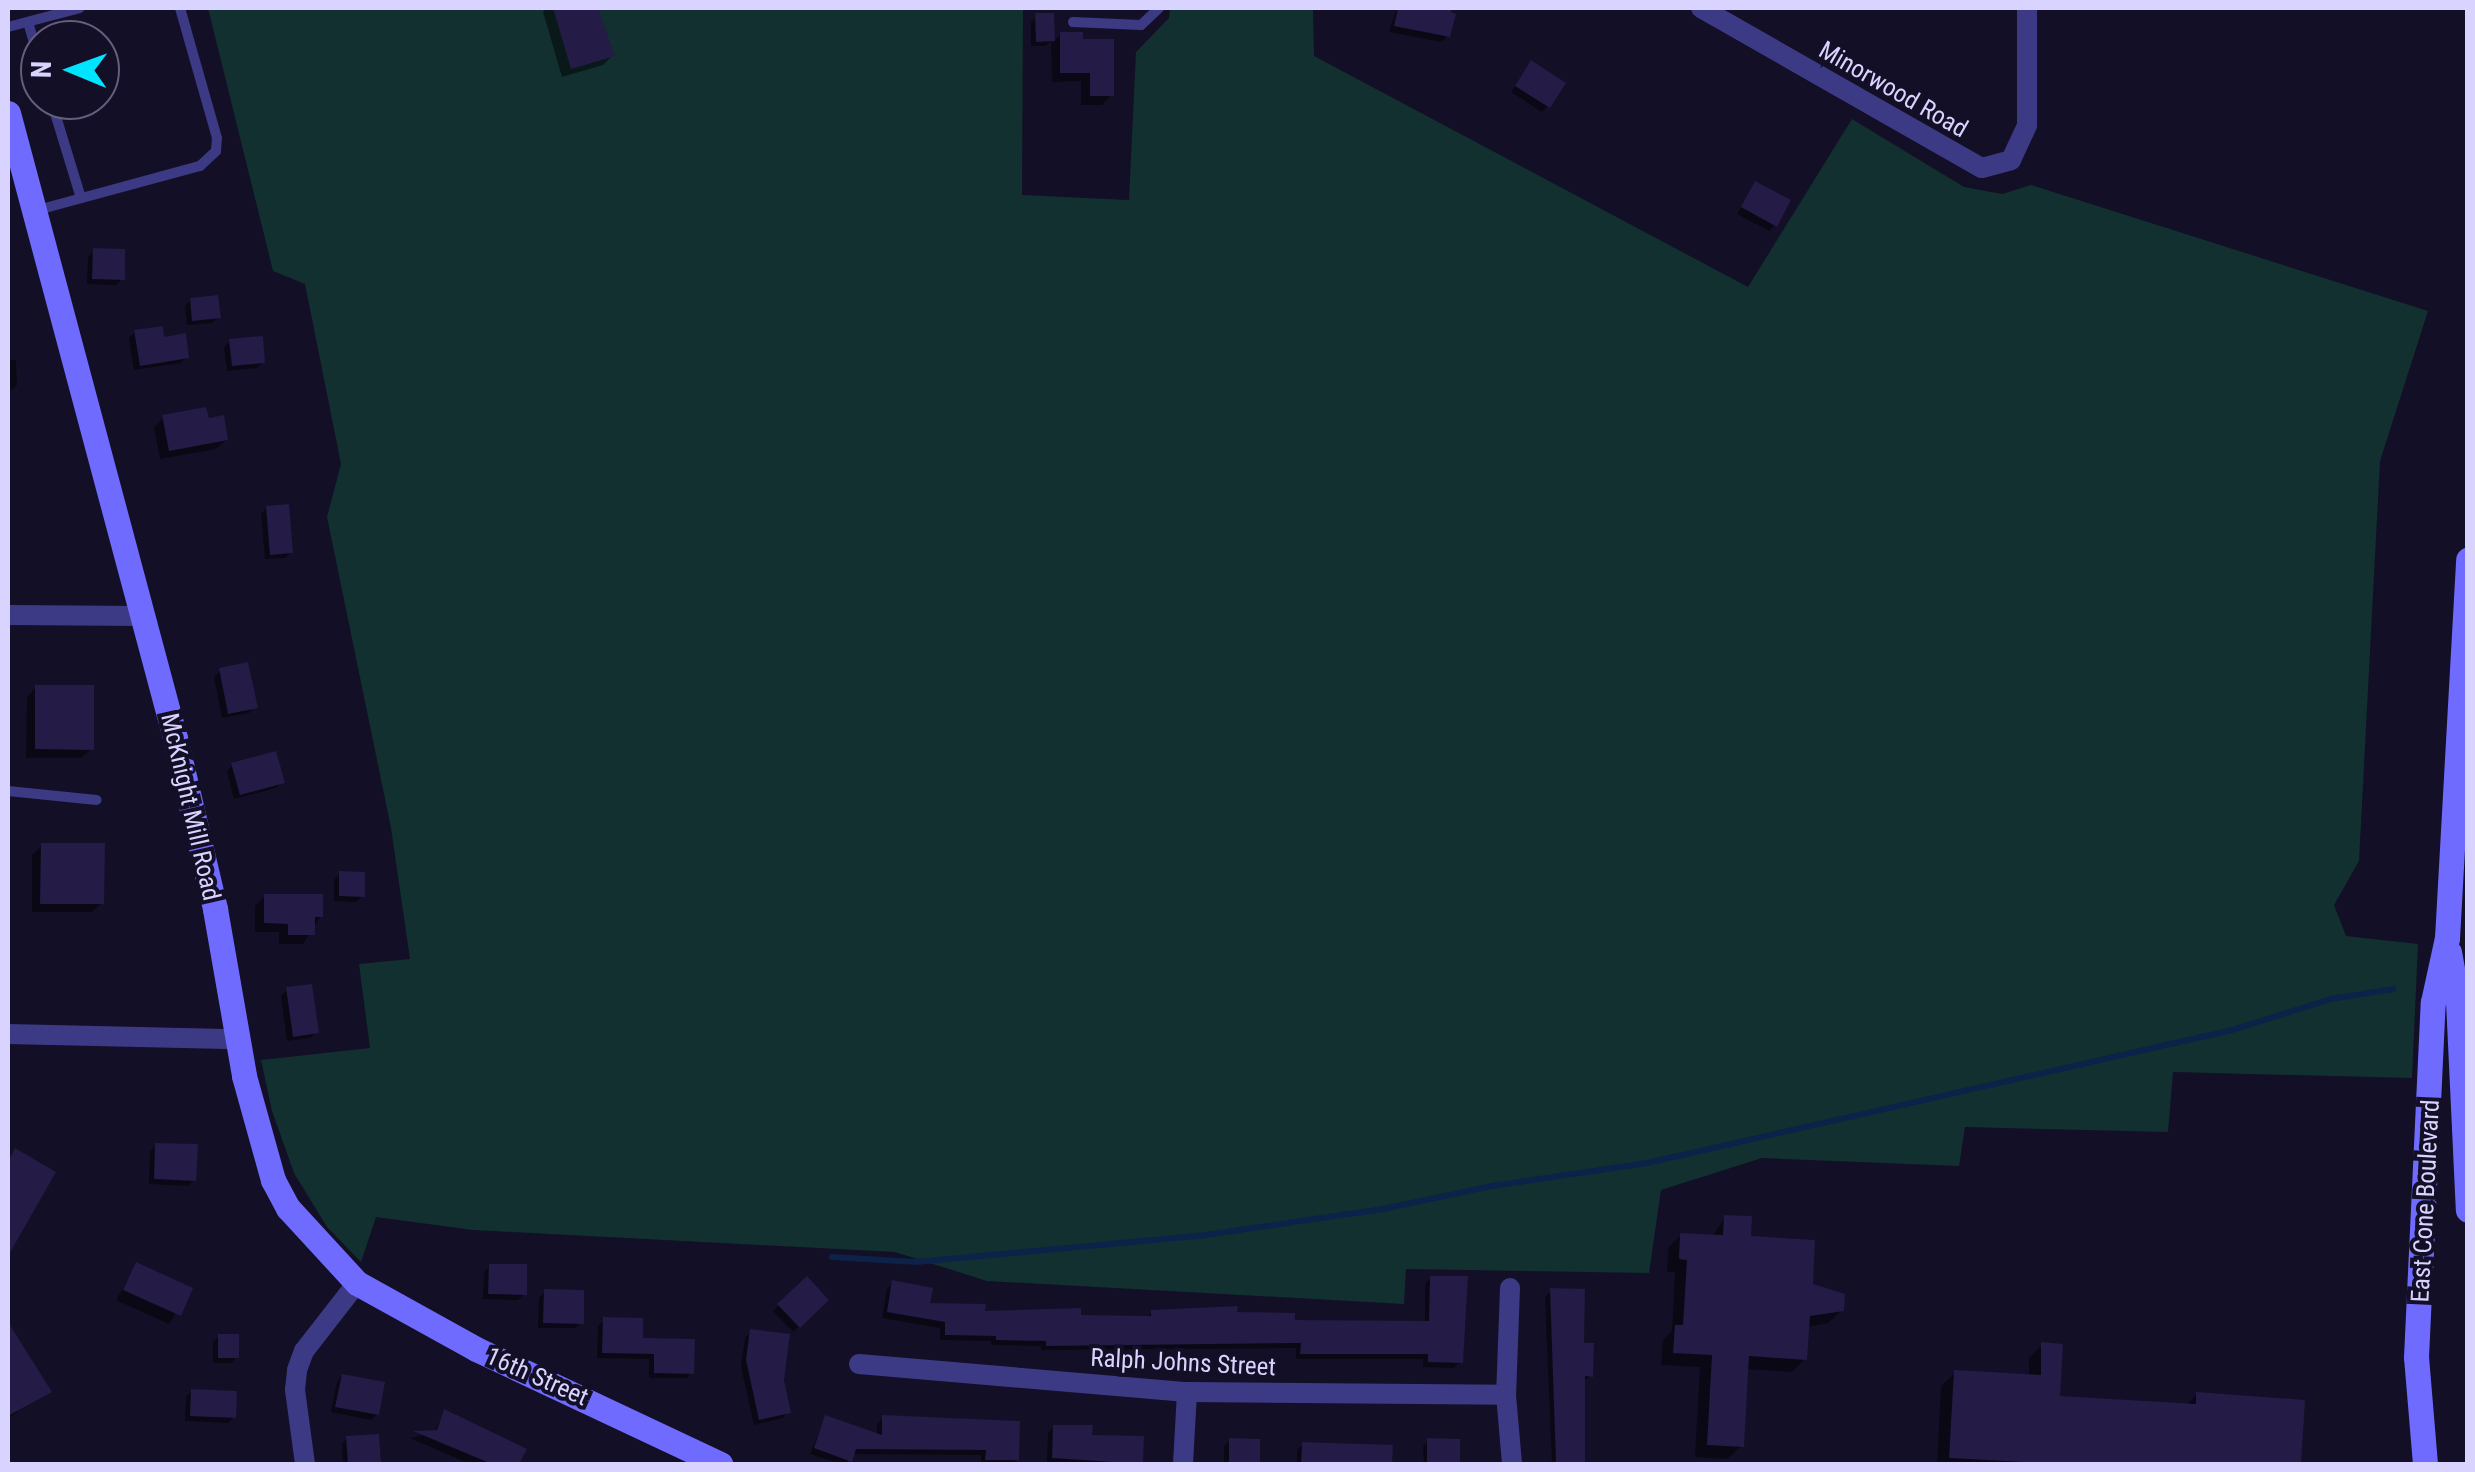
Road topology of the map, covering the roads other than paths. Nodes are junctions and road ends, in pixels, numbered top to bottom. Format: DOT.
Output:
graph roads {
  1 [pos="80,8"];
  2 [pos="180,8"];
  3 [pos="1159,8"];
  4 [pos="1701,8"];
  5 [pos="2027,8"];
  6 [pos="35,20"];
  7 [pos="1073,22"];
  8 [pos="8,113"];
  9 [pos="57,120"];
  10 [pos="81,198"];
  11 [pos="34,210"];
  12 [pos="2468,560"];
  13 [pos="8,615"];
  14 [pos="142,616"];
  15 [pos="8,791"];
  16 [pos="96,800"];
  17 [pos="2447,938"];
  18 [pos="8,1034"];
  19 [pos="237,1039"];
  20 [pos="2468,1210"];
  21 [pos="357,1283"];
  22 [pos="1510,1288"];
  23 [pos="859,1364"];
  24 [pos="1187,1392"];
  25 [pos="1506,1395"];
  26 [pos="305,1464"];
  27 [pos="720,1464"];
  28 [pos="1183,1464"];
  29 [pos="1512,1464"];
  30 [pos="2425,1464"];
  1 -- 6 [label="lane"];
  2 -- 10 [label="lane"];
  3 -- 7 [label="lane"];
  4 -- 5 [label="street, Minorwood Road"];
  8 -- 11 [label="street, McKnight Mill Road"];
  9 -- 10 [label="lane"];
  10 -- 11 [label="lane"];
  11 -- 14 [label="street, McKnight Mill Road"];
  12 -- 17 [label="street, East Cone Boulevard"];
  13 -- 14 [label="street"];
  14 -- 19 [label="street, McKnight Mill Road"];
  15 -- 16 [label="lane"];
  17 -- 20 [label="street, East Cone Boulevard"];
  17 -- 30 [label="street, East Cone Boulevard"];
  18 -- 19 [label="street"];
  19 -- 21 [label="street, McKnight Mill Road"];
  21 -- 26 [label="street"];
  21 -- 27 [label="street, 16th Street"];
  22 -- 25 [label="street"];
  23 -- 24 [label="street, Ralph Johns Street"];
  24 -- 25 [label="street, Ralph Johns Street"];
  24 -- 28 [label="street"];
  25 -- 29 [label="street"];
}
